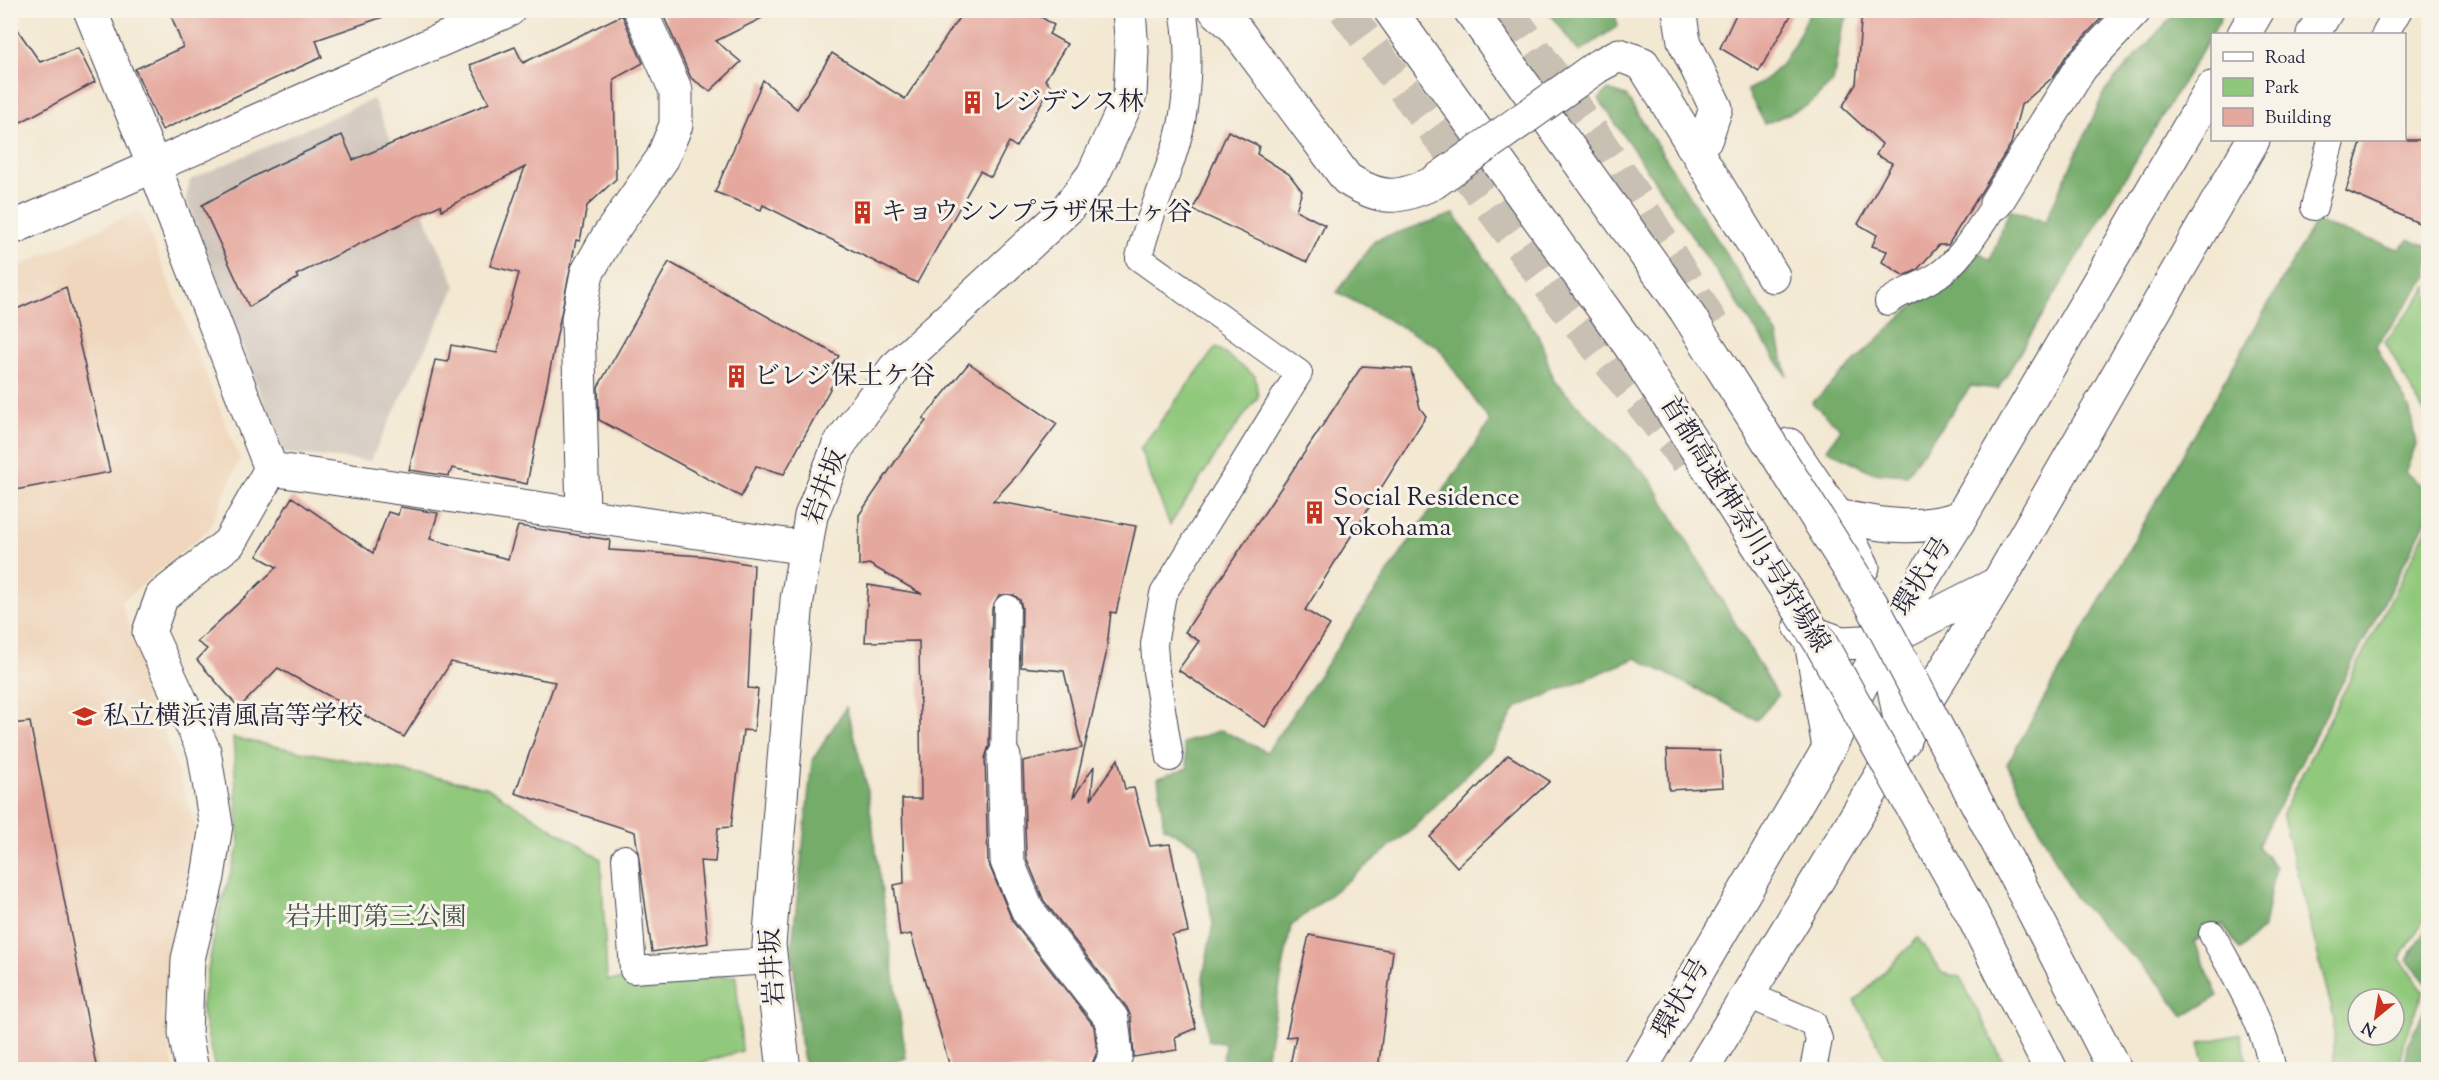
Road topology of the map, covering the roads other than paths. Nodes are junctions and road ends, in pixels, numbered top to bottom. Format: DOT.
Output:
graph roads {
  1 [pos="90,10"];
  2 [pos="509,10"];
  3 [pos="640,10"];
  4 [pos="1129,10"];
  5 [pos="1183,10"];
  6 [pos="1215,10"];
  7 [pos="1390,10"];
  8 [pos="1470,10"];
  9 [pos="1679,10"];
  10 [pos="2135,10"];
  11 [pos="2258,10"];
  12 [pos="2327,10"];
  13 [pos="2399,10"];
  14 [pos="2245,33"];
  15 [pos="2314,33"];
  16 [pos="2386,33"];
  17 [pos="2211,90"];
  18 [pos="2252,141"];
  19 [pos="2331,141"];
  20 [pos="1692,145"];
  21 [pos="154,166"];
  22 [pos="1996,203"];
  23 [pos="2314,207"];
  24 [pos="10,229"];
  25 [pos="1773,276"];
  26 [pos="1888,302"];
  27 [pos="1768,413"];
  28 [pos="1687,461"];
  29 [pos="271,469"];
  30 [pos="583,514"];
  31 [pos="1837,516"];
  32 [pos="1961,517"];
  33 [pos="806,548"];
  34 [pos="1998,583"];
  35 [pos="1007,608"];
  36 [pos="1802,629"];
  37 [pos="1884,641"];
  38 [pos="1904,741"];
  39 [pos="1829,748"];
  40 [pos="1004,757"];
  41 [pos="1170,758"];
  42 [pos="625,858"];
  43 [pos="2212,934"];
  44 [pos="771,961"];
  45 [pos="1746,994"];
  46 [pos="192,1070"];
  47 [pos="784,1070"];
  48 [pos="1109,1070"];
  49 [pos="1640,1070"];
  50 [pos="1702,1070"];
  51 [pos="1814,1070"];
  52 [pos="2051,1070"];
  53 [pos="2115,1070"];
  54 [pos="2273,1070"];
  1 -- 21 [label="main road"];
  2 -- 21 [label="main road"];
  3 -- 30 [label="main road"];
  4 -- 33 [label="main road, 岩井坂"];
  5 -- 41 [label="lane"];
  6 -- 20 [label="main road, bridge"];
  7 -- 52 [label="main road, 首都高速神奈川3号狩場線, bridge"];
  8 -- 53 [label="main road, bridge"];
  9 -- 20 [label="main road"];
  10 -- 22 [label="main road"];
  11 -- 14 [label="main road"];
  12 -- 15 [label="main road"];
  13 -- 16 [label="lane"];
  17 -- 32 [label="main road, 環状1号"];
  18 -- 34 [label="main road, 環状1号"];
  19 -- 23 [label="lane"];
  20 -- 25 [label="main road"];
  21 -- 24 [label="main road"];
  21 -- 29 [label="main road"];
  22 -- 26 [label="lane"];
  27 -- 31 [label="main road"];
  28 -- 36 [label="main road"];
  29 -- 30 [label="main road"];
  29 -- 46 [label="main road"];
  30 -- 33 [label="main road"];
  31 -- 32 [label="main road"];
  31 -- 37 [label="main road"];
  32 -- 37 [label="main road, 環状1号"];
  33 -- 44 [label="main road, 岩井坂"];
  34 -- 37 [label="main road"];
  34 -- 38 [label="main road, 環状1号"];
  35 -- 40 [label="lane"];
  36 -- 37 [label="main road"];
  36 -- 39 [label="main road"];
  37 -- 38 [label="main road"];
  37 -- 39 [label="main road, 環状1号"];
  38 -- 45 [label="main road, 環状1号"];
  39 -- 49 [label="main road, 環状1号"];
  40 -- 48 [label="main road"];
  42 -- 44 [label="lane"];
  43 -- 54 [label="lane"];
  44 -- 47 [label="main road, 岩井坂"];
  45 -- 50 [label="main road, 環状1号"];
  45 -- 51 [label="lane"];
}
